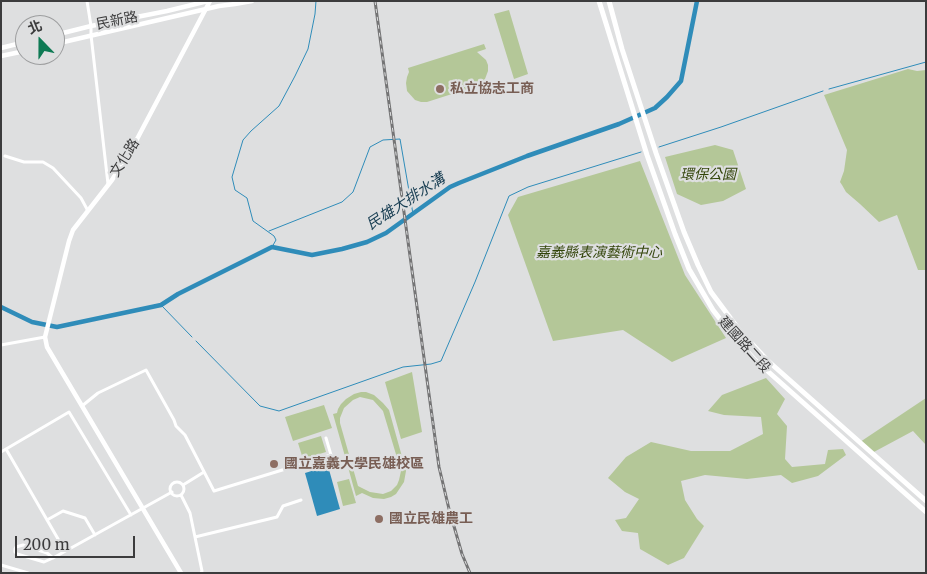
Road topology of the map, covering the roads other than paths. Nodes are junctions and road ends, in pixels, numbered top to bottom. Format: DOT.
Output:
graph roads {
  1 [pos="86,1"];
  2 [pos="209,1"];
  3 [pos="252,1"];
  4 [pos="599,1"];
  5 [pos="609,1"];
  6 [pos="205,8"];
  7 [pos="91,26"];
  8 [pos="65,32"];
  9 [pos="90,36"];
  10 [pos="65,42"];
  11 [pos="15,44"];
  12 [pos="1,48"];
  13 [pos="15,53"];
  14 [pos="1,56"];
  15 [pos="5,156"];
  16 [pos="108,185"];
  17 [pos="88,211"];
  18 [pos="45,337"];
  19 [pos="1,345"];
  20 [pos="767,360"];
  21 [pos="762,366"];
  22 [pos="82,406"];
  23 [pos="326,438"];
  24 [pos="6,449"];
  25 [pos="1,452"];
  26 [pos="204,472"];
  27 [pos="183,485"];
  28 [pos="172,492"];
  29 [pos="181,494"];
  30 [pos="302,500"];
  31 [pos="926,501"];
  32 [pos="926,512"];
  33 [pos="132,515"];
  34 [pos="47,520"];
  35 [pos="95,534"];
  36 [pos="195,537"];
  37 [pos="64,551"];
  38 [pos="53,558"];
  39 [pos="1,565"];
  40 [pos="28,573"];
  41 [pos="181,573"];
  42 [pos="201,573"];
  1 -- 7 [label="street"];
  2 -- 6 [label="street, 文化路"];
  2 -- 7 [label="street, 民新路"];
  3 -- 6 [label="street, 民新路"];
  4 -- 21 [label="main road, 建國路二段"];
  5 -- 20 [label="main road, 建國路二段"];
  6 -- 9 [label="street, 民新路"];
  6 -- 16 [label="street, 文化路"];
  7 -- 8 [label="street, 民新路"];
  7 -- 9 [label="street"];
  9 -- 10 [label="street, 民新路"];
  9 -- 16 [label="street"];
  11 -- 12 [label="street"];
  13 -- 14 [label="street"];
  15 -- 17 [label="street"];
  16 -- 17 [label="street, 文化路"];
  17 -- 18 [label="street, 文化路"];
  18 -- 19 [label="street"];
  18 -- 22 [label="street"];
  20 -- 21 [label="main road"];
  20 -- 31 [label="main road, 建國路二段"];
  21 -- 32 [label="main road, 建國路二段"];
  22 -- 26 [label="street"];
  22 -- 41 [label="street"];
  23 -- 26 [label="street"];
  24 -- 25 [label="street"];
  24 -- 33 [label="street"];
  24 -- 34 [label="street"];
  26 -- 27 [label="street"];
  27 -- 28 [label="street"];
  27 -- 29 [label="street"];
  28 -- 29 [label="street"];
  28 -- 33 [label="street"];
  29 -- 36 [label="street"];
  30 -- 36 [label="street"];
  33 -- 35 [label="street"];
  34 -- 35 [label="street"];
  34 -- 37 [label="street"];
  35 -- 37 [label="street"];
  36 -- 42 [label="street"];
  37 -- 38 [label="street"];
  38 -- 38 [label="street"];
  39 -- 40 [label="street"];
}
